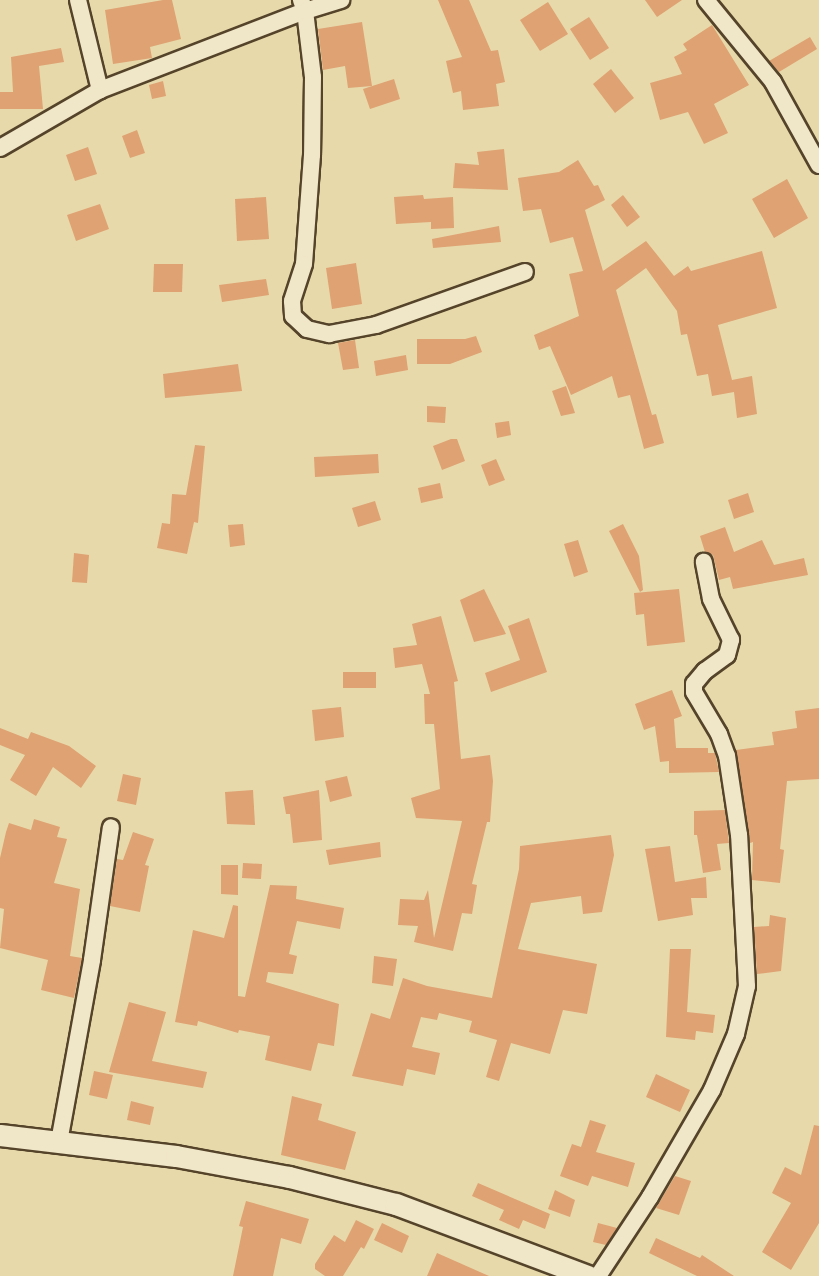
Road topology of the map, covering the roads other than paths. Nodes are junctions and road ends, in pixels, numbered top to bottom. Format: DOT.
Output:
graph roads {
  1 [pos="78,0"];
  2 [pos="341,0"];
  3 [pos="706,0"];
  4 [pos="303,5"];
  5 [pos="100,90"];
  6 [pos="0,148"];
  7 [pos="819,165"];
  8 [pos="525,272"];
  9 [pos="704,562"];
  10 [pos="111,827"];
  11 [pos="0,1135"];
  12 [pos="59,1142"];
  13 [pos="588,1276"];
  14 [pos="598,1276"];
  1 -- 5 [label="street"];
  2 -- 4 [label="street"];
  3 -- 7 [label="street"];
  4 -- 5 [label="street"];
  4 -- 8 [label="street"];
  5 -- 6 [label="street"];
  9 -- 14 [label="street"];
  10 -- 12 [label="street"];
  11 -- 12 [label="street"];
  12 -- 13 [label="street"];
}
